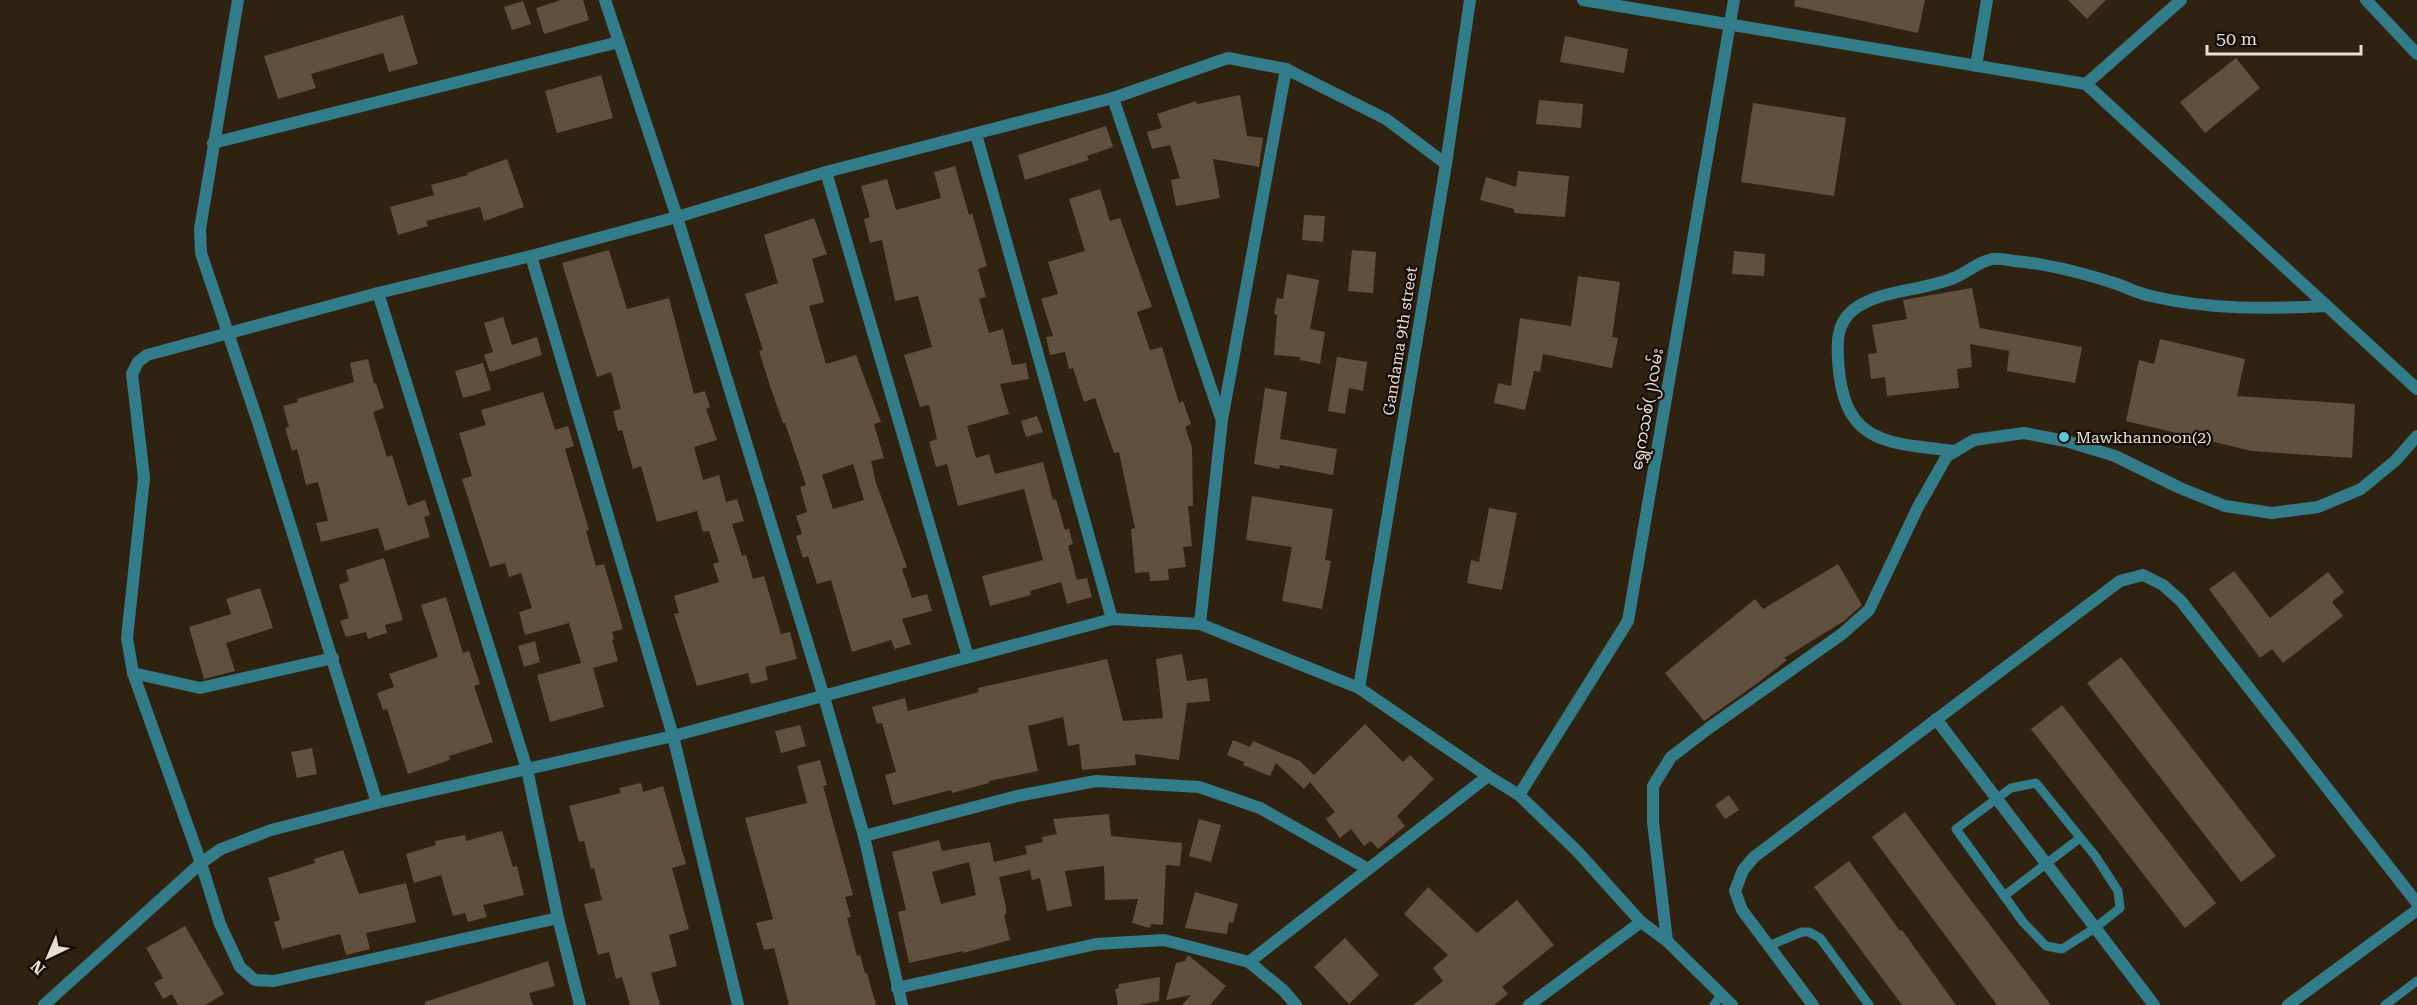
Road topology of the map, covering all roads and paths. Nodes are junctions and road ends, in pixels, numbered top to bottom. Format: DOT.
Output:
graph roads {
  1 [pos="238,0"];
  2 [pos="605,0"];
  3 [pos="1470,0"];
  4 [pos="1583,0"];
  5 [pos="1734,0"];
  6 [pos="1987,0"];
  7 [pos="2181,0"];
  8 [pos="2366,0"];
  9 [pos="1730,25"];
  10 [pos="620,42"];
  11 [pos="2417,54"];
  12 [pos="1977,66"];
  13 [pos="1286,69"];
  14 [pos="2085,84"];
  15 [pos="1113,98"];
  16 [pos="976,134"];
  17 [pos="213,143"];
  18 [pos="1446,164"];
  19 [pos="826,172"];
  20 [pos="677,217"];
  21 [pos="531,256"];
  22 [pos="378,293"];
  23 [pos="2327,306"];
  24 [pos="228,334"];
  25 [pos="2417,389"];
  26 [pos="1222,420"];
  27 [pos="2417,436"];
  28 [pos="1956,451"];
  29 [pos="1112,619"];
  30 [pos="1200,624"];
  31 [pos="968,657"];
  32 [pos="333,658"];
  33 [pos="133,673"];
  34 [pos="1359,688"];
  35 [pos="824,698"];
  36 [pos="1936,720"];
  37 [pos="673,736"];
  38 [pos="527,769"];
  39 [pos="1488,776"];
  40 [pos="1519,795"];
  41 [pos="1997,799"];
  42 [pos="377,803"];
  43 [pos="864,836"];
  44 [pos="2080,838"];
  45 [pos="201,863"];
  46 [pos="2047,865"];
  47 [pos="1368,869"];
  48 [pos="2004,896"];
  49 [pos="2417,903"];
  50 [pos="2417,910"];
  51 [pos="558,918"];
  52 [pos="1641,922"];
  53 [pos="2095,928"];
  54 [pos="1667,941"];
  55 [pos="1768,946"];
  56 [pos="1249,962"];
  57 [pos="2417,981"];
  58 [pos="897,988"];
  59 [pos="1722,994"];
  60 [pos="1867,1002"];
  61 [pos="2296,1003"];
  62 [pos="44,1005"];
  63 [pos="580,1005"];
  64 [pos="738,1005"];
  65 [pos="902,1005"];
  66 [pos="1296,1005"];
  67 [pos="1529,1005"];
  68 [pos="1714,1005"];
  69 [pos="1732,1005"];
  70 [pos="1813,1005"];
  71 [pos="1856,1005"];
  72 [pos="2154,1005"];
  73 [pos="2385,1005"];
  1 -- 17 [label="street"];
  2 -- 10 [label="street"];
  3 -- 18 [label="street, Gandama 9th street"];
  4 -- 9 [label="street"];
  5 -- 9 [label="street, ရွှေကသစ်(၂)လမ်း"];
  6 -- 12 [label="street"];
  7 -- 14 [label="street"];
  8 -- 11 [label="street"];
  9 -- 12 [label="street"];
  9 -- 40 [label="street, ရွှေကသစ်(၂)လမ်း"];
  10 -- 17 [label="street"];
  10 -- 20 [label="street"];
  12 -- 14 [label="street"];
  13 -- 15 [label="street"];
  13 -- 18 [label="street"];
  13 -- 26 [label="street"];
  14 -- 23 [label="street"];
  15 -- 16 [label="street"];
  15 -- 26 [label="street"];
  16 -- 19 [label="street"];
  16 -- 29 [label="street"];
  17 -- 24 [label="street"];
  18 -- 34 [label="street, Gandama 9th street"];
  19 -- 20 [label="street"];
  19 -- 31 [label="street"];
  20 -- 21 [label="street"];
  20 -- 35 [label="street"];
  21 -- 22 [label="street"];
  21 -- 37 [label="street"];
  22 -- 24 [label="street"];
  22 -- 38 [label="street"];
  23 -- 25 [label="street"];
  23 -- 28 [label="street"];
  24 -- 32 [label="street"];
  24 -- 33 [label="street"];
  26 -- 30 [label="street"];
  27 -- 28 [label="street"];
  28 -- 54 [label="street"];
  29 -- 30 [label="street"];
  29 -- 31 [label="street"];
  30 -- 34 [label="street"];
  31 -- 35 [label="street"];
  32 -- 33 [label="street"];
  32 -- 42 [label="street"];
  33 -- 45 [label="street"];
  34 -- 39 [label="street"];
  35 -- 37 [label="street"];
  35 -- 43 [label="street"];
  36 -- 41 [label="street"];
  36 -- 49 [label="street"];
  36 -- 55 [label="street"];
  37 -- 38 [label="street"];
  37 -- 64 [label="street"];
  38 -- 42 [label="street"];
  38 -- 51 [label="street"];
  39 -- 40 [label="street"];
  39 -- 47 [label="street"];
  40 -- 52 [label="street"];
  41 -- 44 [label="lane"];
  41 -- 46 [label="street"];
  41 -- 48 [label="lane"];
  42 -- 45 [label="street"];
  43 -- 47 [label="street"];
  43 -- 58 [label="street"];
  44 -- 46 [label="lane"];
  44 -- 53 [label="lane"];
  45 -- 51 [label="street"];
  45 -- 62 [label="street"];
  46 -- 48 [label="lane"];
  46 -- 53 [label="street"];
  47 -- 56 [label="street"];
  48 -- 53 [label="lane"];
  50 -- 61 [label="street"];
  51 -- 63 [label="street"];
  52 -- 54 [label="street"];
  52 -- 67 [label="street"];
  53 -- 72 [label="street"];
  54 -- 59 [label="street"];
  55 -- 60 [label="lane"];
  55 -- 70 [label="street"];
  56 -- 58 [label="street"];
  56 -- 66 [label="street"];
  57 -- 73 [label="lane"];
  58 -- 65 [label="street"];
  59 -- 68 [label="lane"];
  59 -- 69 [label="street"];
  60 -- 71 [label="lane"];
}
